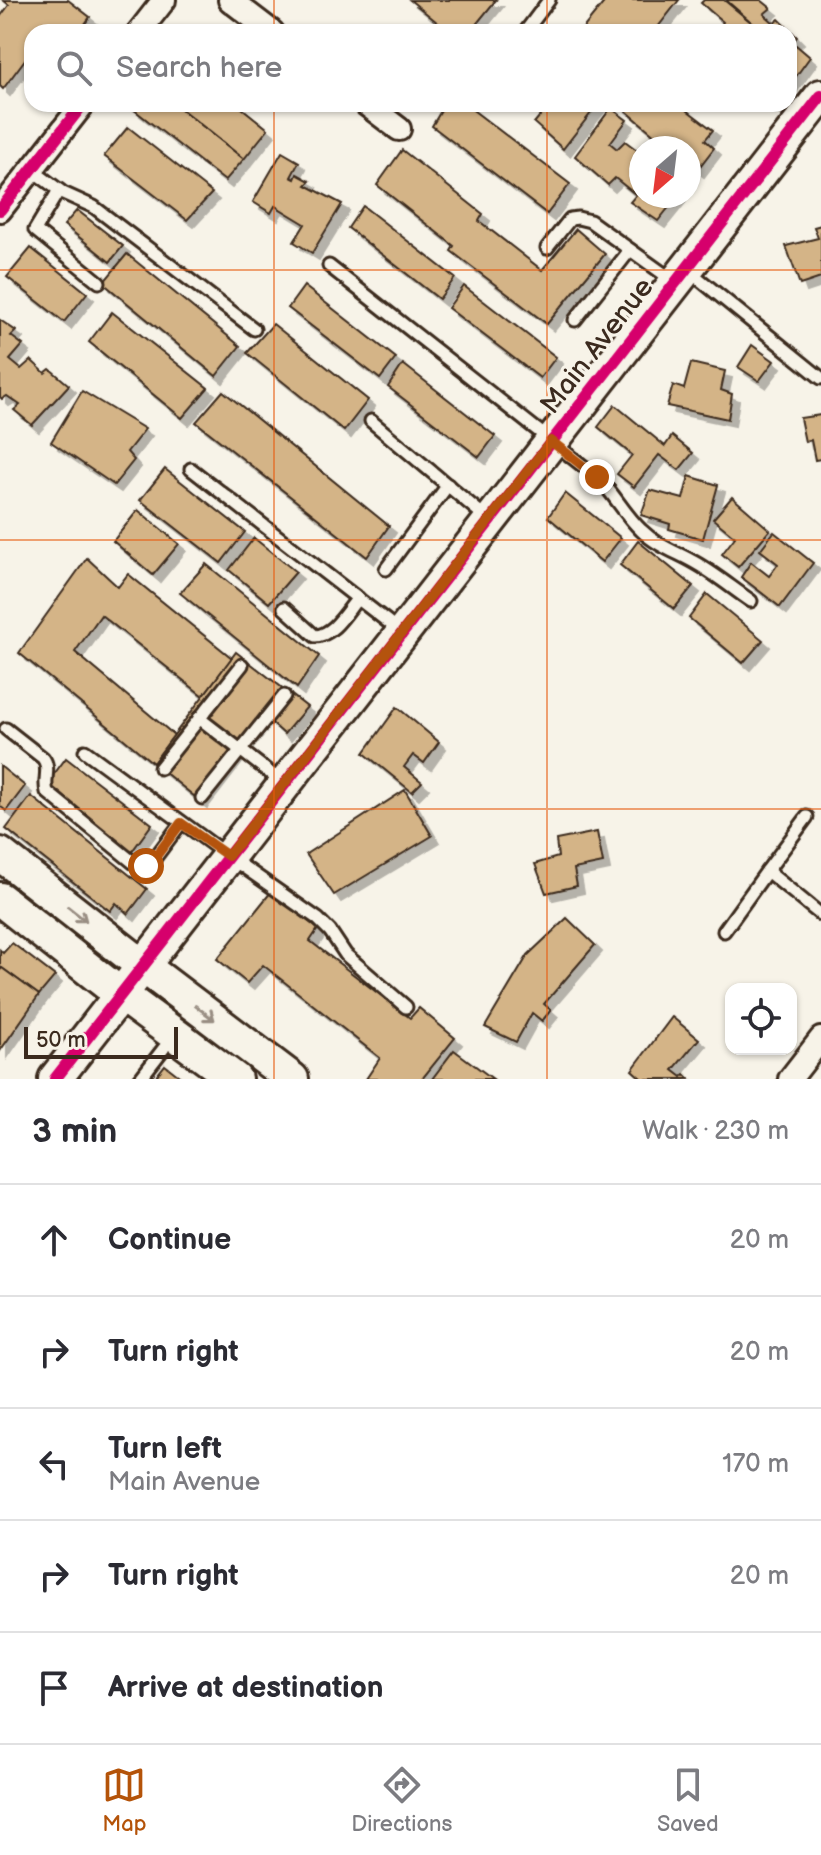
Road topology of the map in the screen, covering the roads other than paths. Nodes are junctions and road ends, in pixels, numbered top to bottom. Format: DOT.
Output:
graph roads {
  1 [pos="230,0"];
  2 [pos="549,0"];
  3 [pos="158,3"];
  4 [pos="144,24"];
  5 [pos="262,24"];
  6 [pos="531,24"];
  7 [pos="821,96"];
  8 [pos="77,112"];
  9 [pos="377,112"];
  10 [pos="399,129"];
  11 [pos="32,170"];
  12 [pos="59,190"];
  13 [pos="0,210"];
  14 [pos="547,248"];
  15 [pos="630,250"];
  16 [pos="329,266"];
  17 [pos="680,275"];
  18 [pos="99,282"];
  19 [pos="575,320"];
  20 [pos="254,329"];
  21 [pos="821,378"];
  22 [pos="371,421"];
  23 [pos="551,441"];
  24 [pos="191,469"];
  25 [pos="448,485"];
  26 [pos="490,520"];
  27 [pos="386,569"];
  28 [pos="358,598"];
  29 [pos="751,601"];
  30 [pos="284,608"];
  31 [pos="402,633"];
  32 [pos="242,665"];
  33 [pos="284,696"];
  34 [pos="199,718"];
  35 [pos="6,729"];
  36 [pos="240,750"];
  37 [pos="85,751"];
  38 [pos="160,768"];
  39 [pos="284,784"];
  40 [pos="202,798"];
  41 [pos="807,817"];
  42 [pos="181,823"];
  43 [pos="0,854"];
  44 [pos="228,856"];
  45 [pos="767,871"];
  46 [pos="0,899"];
  47 [pos="821,915"];
  48 [pos="724,931"];
  49 [pos="143,966"];
  50 [pos="120,994"];
  51 [pos="406,1007"];
  52 [pos="821,1039"];
  53 [pos="164,1048"];
  54 [pos="55,1079"];
  55 [pos="140,1079"];
  56 [pos="235,1079"];
  57 [pos="292,1079"];
  58 [pos="790,1079"];
  1 -- 5 [label="street"];
  2 -- 6 [label="lane"];
  3 -- 4 [label="street"];
  7 -- 17 [label="street, Main Avenue"];
  8 -- 11 [label="street"];
  9 -- 10 [label="street"];
  11 -- 12 [label="lane"];
  11 -- 13 [label="street"];
  12 -- 18 [label="lane"];
  12 -- 20 [label="lane"];
  14 -- 15 [label="lane"];
  15 -- 17 [label="lane"];
  15 -- 19 [label="lane"];
  16 -- 23 [label="lane"];
  17 -- 21 [label="lane"];
  17 -- 23 [label="street, Main Avenue"];
  22 -- 25 [label="lane"];
  23 -- 26 [label="street, Main Avenue"];
  23 -- 29 [label="lane"];
  24 -- 28 [label="lane"];
  25 -- 26 [label="lane"];
  25 -- 27 [label="lane"];
  26 -- 31 [label="street, Main Avenue"];
  28 -- 30 [label="lane"];
  28 -- 31 [label="lane"];
  31 -- 39 [label="street, Main Avenue"];
  32 -- 34 [label="lane"];
  33 -- 36 [label="lane"];
  34 -- 36 [label="lane"];
  34 -- 38 [label="lane"];
  35 -- 42 [label="lane"];
  36 -- 39 [label="lane"];
  36 -- 40 [label="lane"];
  37 -- 42 [label="lane"];
  39 -- 44 [label="street, Main Avenue"];
  41 -- 45 [label="lane"];
  42 -- 44 [label="lane"];
  43 -- 49 [label="street, one-way"];
  44 -- 49 [label="street, Main Avenue"];
  44 -- 51 [label="lane"];
  45 -- 47 [label="lane"];
  45 -- 48 [label="lane"];
  46 -- 50 [label="street"];
  49 -- 50 [label="street, Main Avenue"];
  49 -- 57 [label="street, one-way"];
  50 -- 54 [label="street, Main Avenue"];
  50 -- 56 [label="street"];
  52 -- 58 [label="street"];
  53 -- 55 [label="lane"];
}
